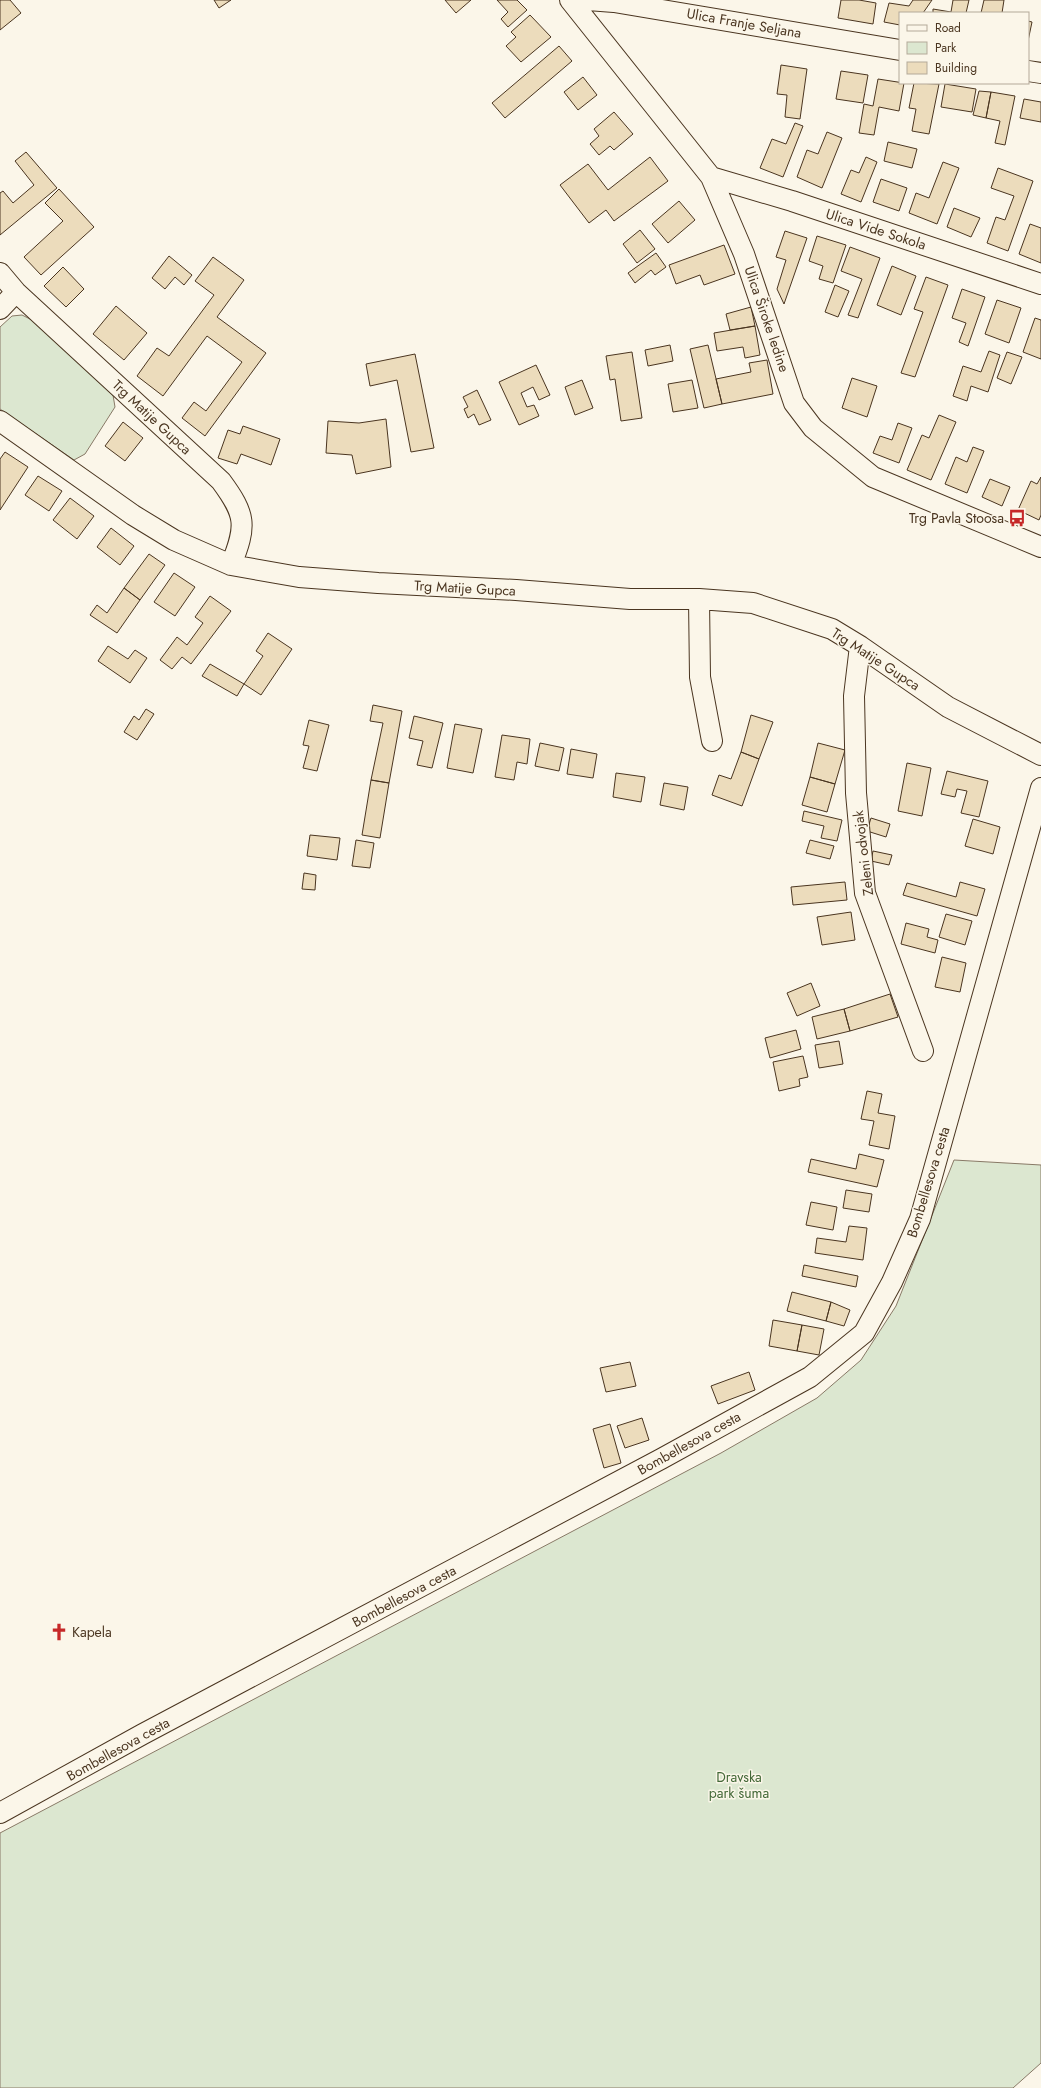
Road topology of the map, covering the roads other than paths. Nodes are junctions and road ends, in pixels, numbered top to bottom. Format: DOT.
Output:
graph roads {
  1 [pos="570,0"];
  2 [pos="588,0"];
  3 [pos="899,50"];
  4 [pos="1029,71"];
  5 [pos="1041,73"];
  6 [pos="711,177"];
  7 [pos="0,273"];
  8 [pos="1041,284"];
  9 [pos="16,292"];
  10 [pos="0,309"];
  11 [pos="0,421"];
  12 [pos="1041,547"];
  13 [pos="231,565"];
  14 [pos="699,599"];
  15 [pos="860,646"];
  16 [pos="712,741"];
  17 [pos="1041,755"];
  18 [pos="1041,788"];
  19 [pos="923,1051"];
  20 [pos="0,1813"];
  1 -- 6 [label="street, Ulica Široke ledine"];
  2 -- 3 [label="street, Ulica Franje Seljana"];
  4 -- 5 [label="street"];
  6 -- 8 [label="street, Ulica Vide Sokola"];
  6 -- 12 [label="street, Ulica Široke ledine"];
  7 -- 9 [label="street, Trg Matije Gupca"];
  9 -- 10 [label="street"];
  9 -- 13 [label="street, Trg Matije Gupca"];
  11 -- 13 [label="street, Trg Matije Gupca"];
  13 -- 14 [label="street, Trg Matije Gupca"];
  14 -- 15 [label="street, Trg Matije Gupca"];
  14 -- 16 [label="street"];
  15 -- 17 [label="street, Trg Matije Gupca"];
  15 -- 19 [label="street, Zeleni odvojak"];
  18 -- 20 [label="street, Bombellesova cesta"];
}
